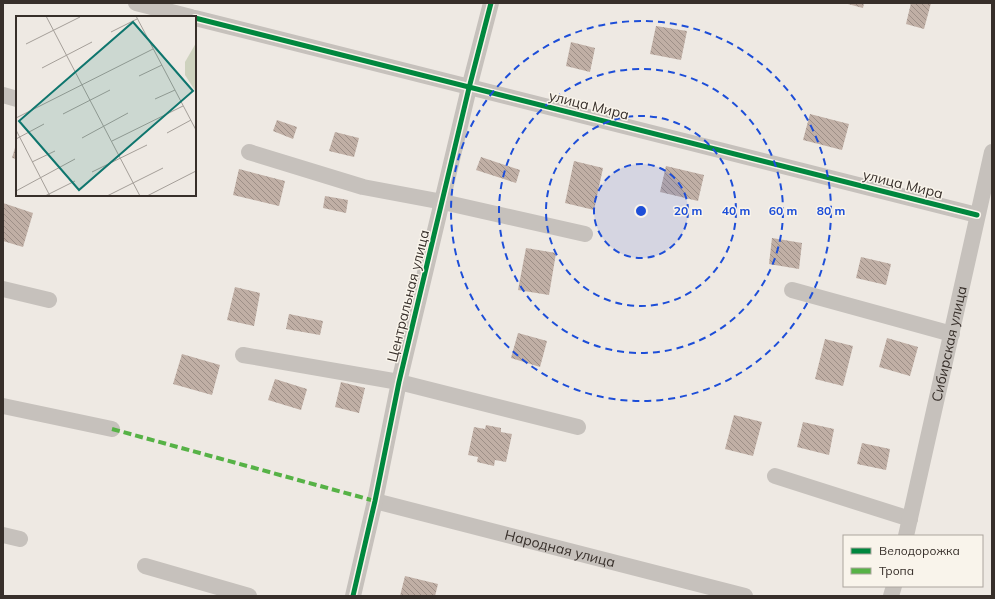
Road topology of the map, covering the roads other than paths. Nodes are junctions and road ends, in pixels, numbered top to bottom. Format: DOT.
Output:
graph roads {
  1 [pos="136,3"];
  2 [pos="491,3"];
  3 [pos="187,16"];
  4 [pos="196,18"];
  5 [pos="470,88"];
  6 [pos="3,95"];
  7 [pos="16,98"];
  8 [pos="249,152"];
  9 [pos="992,152"];
  10 [pos="443,202"];
  11 [pos="977,215"];
  12 [pos="585,234"];
  13 [pos="3,289"];
  14 [pos="792,290"];
  15 [pos="49,300"];
  16 [pos="952,334"];
  17 [pos="242,354"];
  18 [pos="399,382"];
  19 [pos="3,406"];
  20 [pos="578,427"];
  21 [pos="112,429"];
  22 [pos="775,476"];
  23 [pos="375,501"];
  24 [pos="910,520"];
  25 [pos="3,535"];
  26 [pos="906,535"];
  27 [pos="20,539"];
  28 [pos="144,566"];
  29 [pos="249,596"];
  30 [pos="353,596"];
  31 [pos="745,596"];
  1 -- 3 [label="street"];
  2 -- 5 [label="street, Центральная улица"];
  4 -- 5 [label="street, улица Мира"];
  5 -- 10 [label="street, Центральная улица"];
  5 -- 11 [label="street, улица Мира"];
  6 -- 7 [label="street"];
  8 -- 10 [label="street"];
  9 -- 11 [label="street, Сибирская улица"];
  10 -- 12 [label="street"];
  10 -- 18 [label="street, Центральная улица"];
  11 -- 16 [label="street, Сибирская улица"];
  13 -- 15 [label="street"];
  14 -- 16 [label="street"];
  16 -- 24 [label="street, Сибирская улица"];
  17 -- 18 [label="street"];
  18 -- 20 [label="street"];
  18 -- 23 [label="street, Центральная улица"];
  19 -- 21 [label="street"];
  22 -- 24 [label="street"];
  23 -- 30 [label="street, Центральная улица"];
  23 -- 31 [label="street, Народная улица"];
  24 -- 26 [label="street, Сибирская улица"];
  25 -- 27 [label="street"];
  28 -- 29 [label="street"];
}
